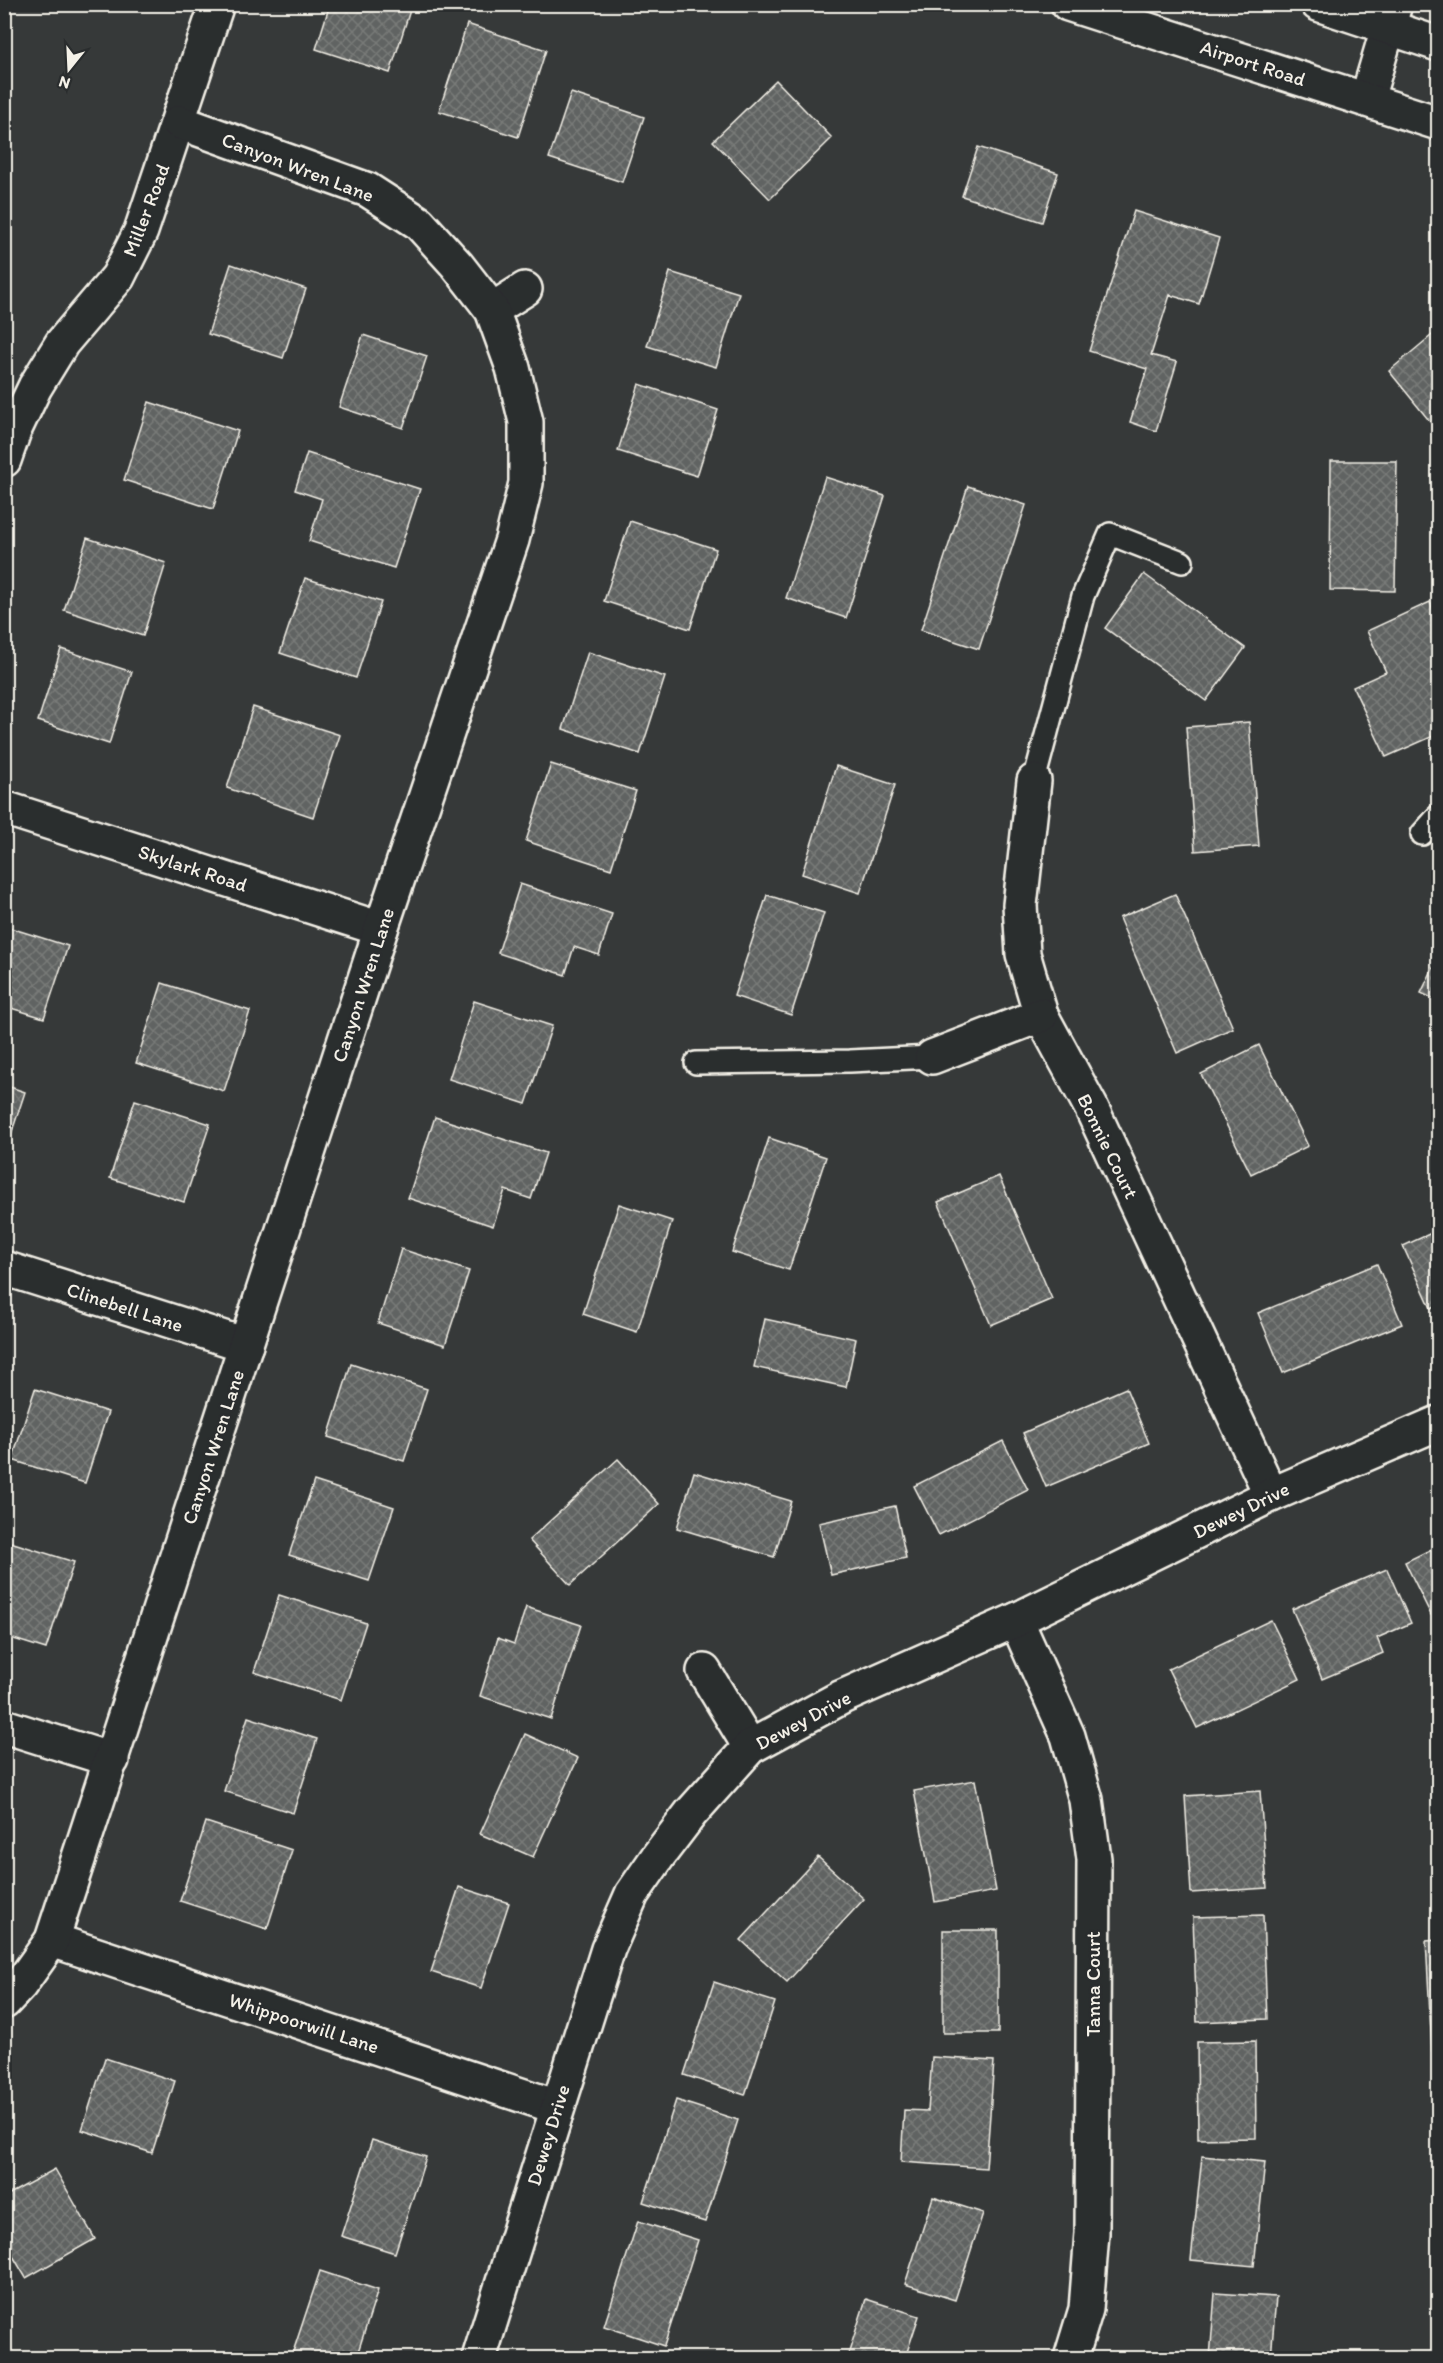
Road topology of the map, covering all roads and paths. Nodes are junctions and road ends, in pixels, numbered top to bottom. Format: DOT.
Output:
graph roads {
  1 [pos="217,4"];
  2 [pos="1068,4"];
  3 [pos="1318,4"];
  4 [pos="1391,15"];
  5 [pos="1438,44"];
  6 [pos="1367,99"];
  7 [pos="178,122"];
  8 [pos="1438,123"];
  9 [pos="525,289"];
  10 [pos="492,310"];
  11 [pos="4,460"];
  12 [pos="1182,562"];
  13 [pos="1034,781"];
  14 [pos="4,808"];
  15 [pos="1438,816"];
  16 [pos="1422,834"];
  17 [pos="381,929"];
  18 [pos="1041,1015"];
  19 [pos="932,1057"];
  20 [pos="696,1063"];
  21 [pos="4,1268"];
  22 [pos="246,1346"];
  23 [pos="1438,1423"];
  24 [pos="1271,1495"];
  25 [pos="1016,1620"];
  26 [pos="704,1671"];
  27 [pos="4,1726"];
  28 [pos="750,1747"];
  29 [pos="112,1760"];
  30 [pos="52,1940"];
  31 [pos="4,2002"];
  32 [pos="557,2107"];
  33 [pos="478,2358"];
  34 [pos="1071,2358"];
  1 -- 7 [label="street, Miller Road"];
  2 -- 6 [label="street, Airport Road"];
  3 -- 4 [label="street"];
  4 -- 5 [label="street"];
  4 -- 6 [label="street"];
  6 -- 8 [label="street, Airport Road"];
  7 -- 10 [label="street, Canyon Wren Lane"];
  7 -- 11 [label="street, Miller Road"];
  9 -- 10 [label="street"];
  10 -- 17 [label="street, Canyon Wren Lane"];
  12 -- 13 [label="lane"];
  13 -- 18 [label="street, Bonnie Court"];
  14 -- 17 [label="street, Skylark Road"];
  15 -- 16 [label="lane"];
  17 -- 22 [label="street, Canyon Wren Lane"];
  18 -- 19 [label="street"];
  18 -- 24 [label="street, Bonnie Court"];
  19 -- 20 [label="lane"];
  21 -- 22 [label="street, Clinebell Lane"];
  22 -- 29 [label="street, Canyon Wren Lane"];
  23 -- 24 [label="street, Dewey Drive"];
  24 -- 25 [label="street, Dewey Drive"];
  25 -- 28 [label="street, Dewey Drive"];
  25 -- 34 [label="street, Tanna Court"];
  26 -- 28 [label="street"];
  27 -- 29 [label="street"];
  28 -- 32 [label="street, Dewey Drive"];
  29 -- 30 [label="street, Canyon Wren Lane"];
  30 -- 31 [label="street, Canyon Wren Lane"];
  30 -- 32 [label="street, Whippoorwill Lane"];
  32 -- 33 [label="street, Dewey Drive"];
}
